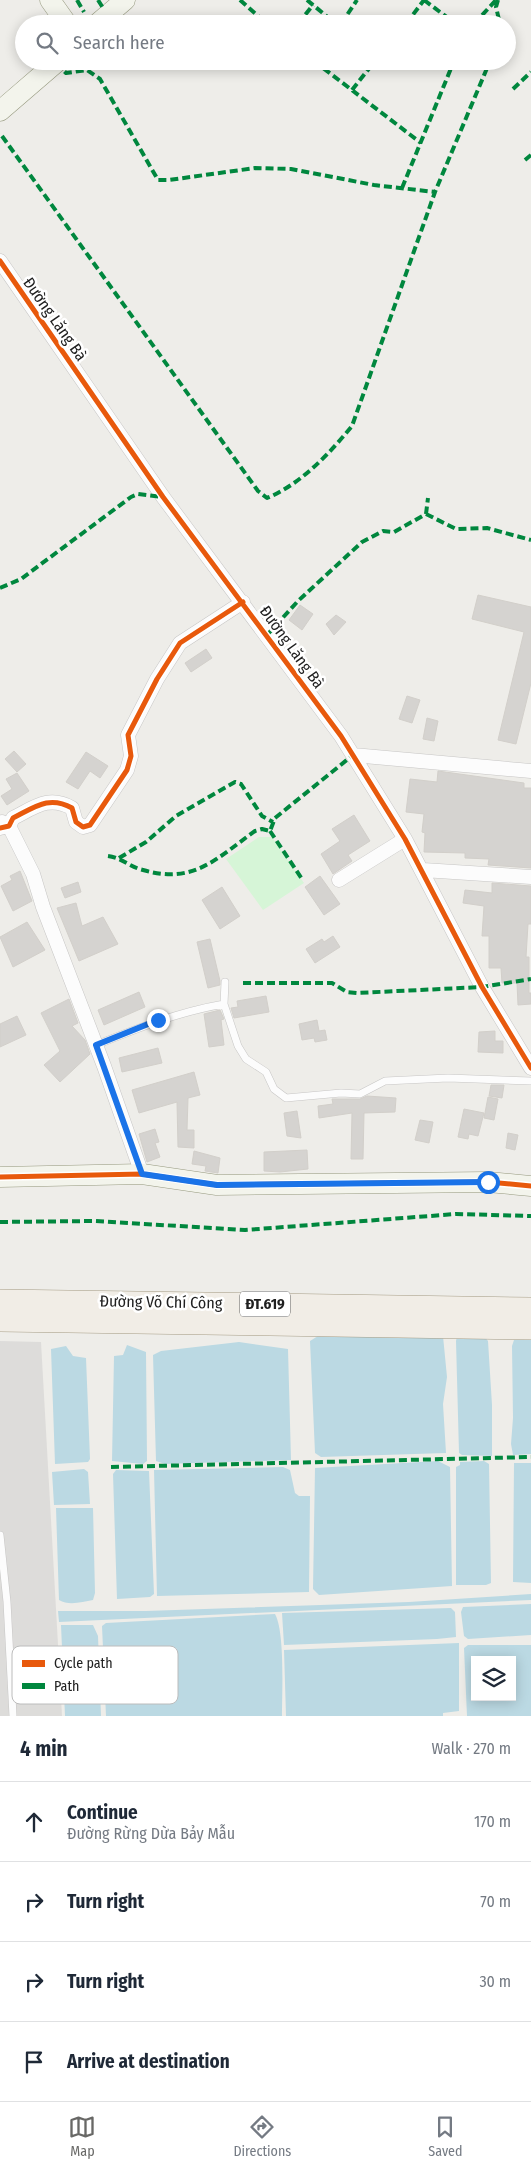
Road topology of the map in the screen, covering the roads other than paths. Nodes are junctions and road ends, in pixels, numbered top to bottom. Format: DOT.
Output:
graph roads {
  1 [pos="50,0"];
  2 [pos="125,0"];
  3 [pos="61,15"];
  4 [pos="108,15"];
  5 [pos="48,70"];
  6 [pos="0,111"];
  7 [pos="0,261"];
  8 [pos="243,602"];
  9 [pos="353,755"];
  10 [pos="531,771"];
  11 [pos="3,825"];
  12 [pos="405,839"];
  13 [pos="423,870"];
  14 [pos="531,877"];
  15 [pos="339,880"];
  16 [pos="226,982"];
  17 [pos="224,1004"];
  18 [pos="96,1045"];
  19 [pos="531,1068"];
  20 [pos="531,1081"];
  21 [pos="142,1174"];
  22 [pos="0,1177"];
  23 [pos="531,1186"];
  24 [pos="0,1300"];
  25 [pos="531,1308"];
  26 [pos="0,1321"];
  27 [pos="531,1329"];
  28 [pos="0,1534"];
  29 [pos="12,1683"];
  1 -- 3 [label="street"];
  2 -- 4 [label="street"];
  5 -- 6 [label="street"];
  7 -- 8 [label="street, Đường Lăng Bà"];
  8 -- 9 [label="street, Đường Lăng Bà"];
  8 -- 11 [label="street"];
  9 -- 10 [label="street"];
  9 -- 12 [label="street, Đường Lăng Bà"];
  11 -- 18 [label="street"];
  12 -- 13 [label="street, Đường Lăng Bà"];
  12 -- 15 [label="street"];
  13 -- 14 [label="street"];
  13 -- 19 [label="street, Đường Lăng Bà"];
  16 -- 17 [label="lane"];
  17 -- 18 [label="lane"];
  17 -- 20 [label="lane"];
  18 -- 21 [label="street"];
  21 -- 22 [label="street"];
  21 -- 23 [label="street"];
  24 -- 25 [label="main road, Đường Võ Chí Công / ĐT.619"];
  26 -- 27 [label="main road, Đường Võ Chí Công / ĐT.619"];
  28 -- 29 [label="lane"];
}
